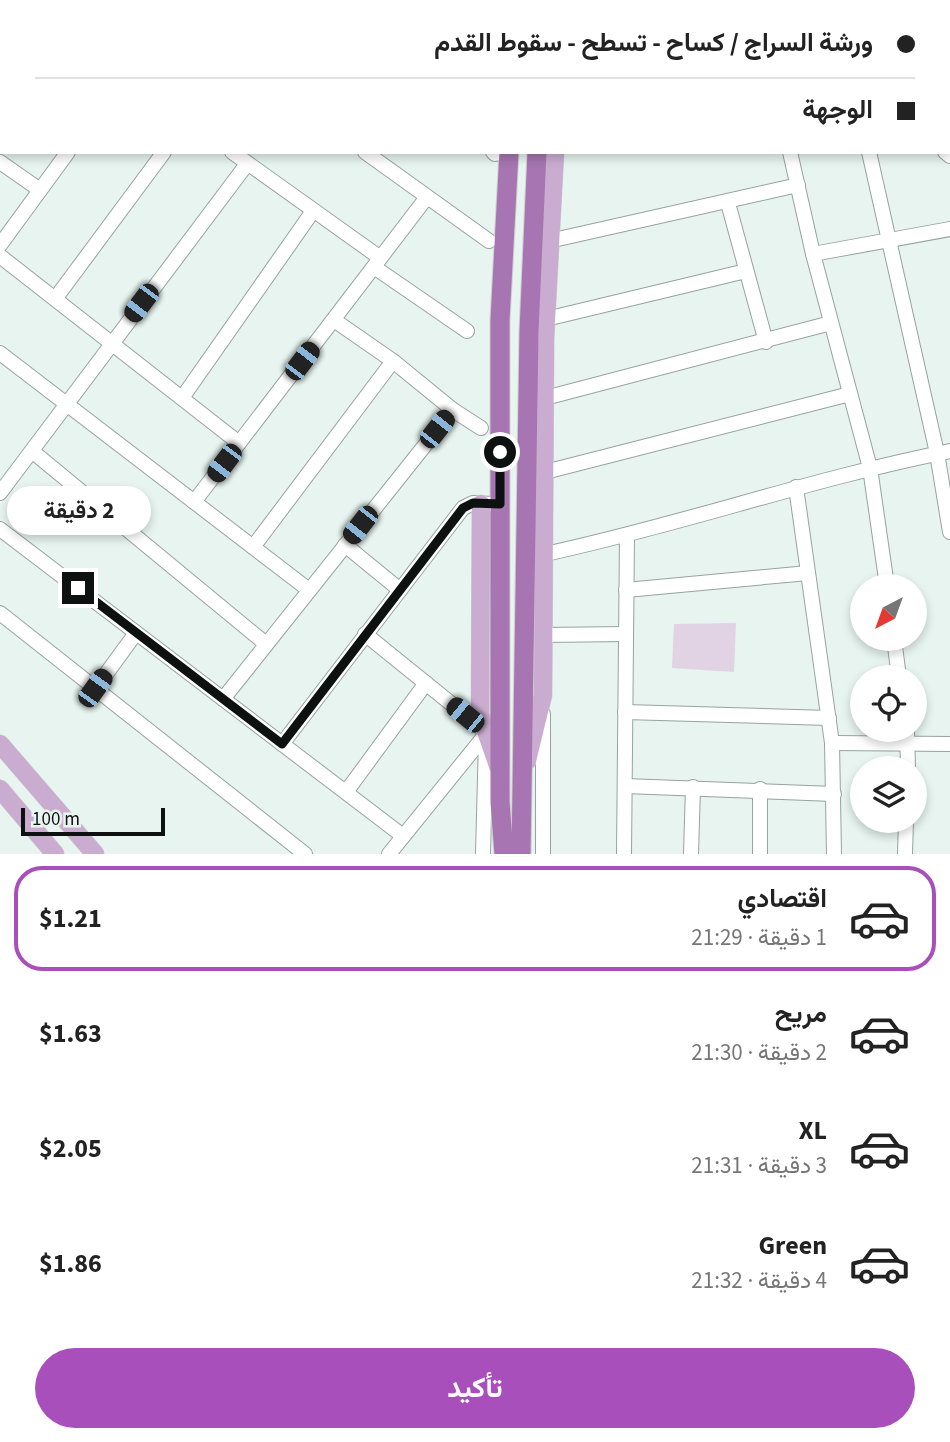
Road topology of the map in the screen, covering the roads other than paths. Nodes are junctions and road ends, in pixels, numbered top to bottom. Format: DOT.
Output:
graph roads {
  1 [pos="67,154"];
  2 [pos="163,154"];
  3 [pos="234,154"];
  4 [pos="368,154"];
  5 [pos="499,154"];
  6 [pos="537,154"];
  7 [pos="555,154"];
  8 [pos="790,154"];
  9 [pos="870,154"];
  10 [pos="0,162"];
  11 [pos="247,164"];
  12 [pos="797,185"];
  13 [pos="40,190"];
  14 [pos="427,197"];
  15 [pos="728,203"];
  16 [pos="313,211"];
  17 [pos="950,229"];
  18 [pos="489,240"];
  19 [pos="891,240"];
  20 [pos="550,241"];
  21 [pos="0,245"];
  22 [pos="813,254"];
  23 [pos="0,256"];
  24 [pos="376,262"];
  25 [pos="747,271"];
  26 [pos="55,299"];
  27 [pos="546,319"];
  28 [pos="334,320"];
  29 [pos="831,323"];
  30 [pos="467,331"];
  31 [pos="111,342"];
  32 [pos="766,342"];
  33 [pos="3,361"];
  34 [pos="393,361"];
  35 [pos="850,394"];
  36 [pos="182,398"];
  37 [pos="545,398"];
  38 [pos="68,405"];
  39 [pos="453,410"];
  40 [pos="481,428"];
  41 [pos="239,443"];
  42 [pos="32,452"];
  43 [pos="944,452"];
  44 [pos="870,468"];
  45 [pos="545,472"];
  46 [pos="796,487"];
  47 [pos="0,493"];
  48 [pos="194,502"];
  49 [pos="491,504"];
  50 [pos="0,529"];
  51 [pos="950,532"];
  52 [pos="627,536"];
  53 [pos="345,545"];
  54 [pos="253,547"];
  55 [pos="545,554"];
  56 [pos="808,573"];
  57 [pos="885,574"];
  58 [pos="309,590"];
  59 [pos="400,590"];
  60 [pos="626,590"];
  61 [pos="0,613"];
  62 [pos="136,633"];
  63 [pos="365,634"];
  64 [pos="626,634"];
  65 [pos="544,635"];
  66 [pos="266,644"];
  67 [pos="426,684"];
  68 [pos="95,688"];
  69 [pos="543,695"];
  70 [pos="223,699"];
  71 [pos="625,712"];
  72 [pos="829,718"];
  73 [pos="485,733"];
  74 [pos="927,740"];
  75 [pos="850,742"];
  76 [pos="832,743"];
  77 [pos="0,744"];
  78 [pos="282,744"];
  79 [pos="950,744"];
  80 [pos="625,786"];
  81 [pos="693,787"];
  82 [pos="0,789"];
  83 [pos="760,789"];
  84 [pos="346,792"];
  85 [pos="500,794"];
  86 [pos="523,794"];
  87 [pos="834,794"];
  88 [pos="78,833"];
  89 [pos="906,833"];
  90 [pos="402,836"];
  91 [pos="55,854"];
  92 [pos="95,854"];
  93 [pos="305,854"];
  94 [pos="389,854"];
  95 [pos="483,854"];
  96 [pos="494,854"];
  97 [pos="504,854"];
  98 [pos="521,854"];
  99 [pos="534,854"];
  100 [pos="543,854"];
  101 [pos="624,854"];
  102 [pos="691,854"];
  103 [pos="760,854"];
  104 [pos="834,854"];
  105 [pos="905,854"];
  1 -- 13 [label="street"];
  2 -- 26 [label="street"];
  3 -- 11 [label="street"];
  4 -- 14 [label="street"];
  5 -- 49 [label="highway"];
  6 -- 86 [label="highway"];
  7 -- 20 [label="main road"];
  8 -- 12 [label="street"];
  9 -- 19 [label="street"];
  10 -- 13 [label="street"];
  11 -- 16 [label="street"];
  11 -- 31 [label="street"];
  12 -- 15 [label="street"];
  12 -- 22 [label="street"];
  13 -- 21 [label="street"];
  14 -- 18 [label="street"];
  14 -- 24 [label="street"];
  15 -- 20 [label="street"];
  15 -- 25 [label="street"];
  16 -- 24 [label="street"];
  16 -- 36 [label="street"];
  17 -- 19 [label="street"];
  19 -- 22 [label="street"];
  19 -- 43 [label="street"];
  20 -- 27 [label="main road"];
  22 -- 29 [label="street"];
  23 -- 26 [label="street"];
  24 -- 28 [label="street"];
  24 -- 30 [label="street"];
  25 -- 27 [label="street"];
  25 -- 32 [label="street"];
  26 -- 31 [label="street"];
  27 -- 37 [label="main road"];
  28 -- 34 [label="street"];
  28 -- 41 [label="street"];
  29 -- 32 [label="street"];
  29 -- 35 [label="street"];
  31 -- 36 [label="street"];
  31 -- 38 [label="street"];
  32 -- 37 [label="street"];
  33 -- 38 [label="street"];
  34 -- 39 [label="street"];
  34 -- 54 [label="street"];
  35 -- 44 [label="street"];
  35 -- 45 [label="street"];
  36 -- 41 [label="street"];
  37 -- 45 [label="main road"];
  38 -- 42 [label="street"];
  38 -- 48 [label="street"];
  39 -- 40 [label="street"];
  39 -- 53 [label="street"];
  41 -- 48 [label="street"];
  42 -- 47 [label="street"];
  42 -- 66 [label="street"];
  43 -- 44 [label="street"];
  43 -- 51 [label="street"];
  44 -- 46 [label="street"];
  44 -- 57 [label="street"];
  45 -- 55 [label="main road"];
  46 -- 52 [label="street"];
  46 -- 56 [label="street"];
  48 -- 54 [label="street"];
  49 -- 59 [label="street"];
  49 -- 73 [label="main road"];
  49 -- 85 [label="highway"];
  50 -- 62 [label="street"];
  52 -- 55 [label="street"];
  52 -- 60 [label="street"];
  53 -- 58 [label="street"];
  53 -- 59 [label="street"];
  54 -- 58 [label="street"];
  55 -- 65 [label="main road"];
  56 -- 60 [label="street"];
  56 -- 72 [label="street"];
  58 -- 66 [label="street"];
  59 -- 63 [label="street"];
  60 -- 64 [label="street"];
  61 -- 68 [label="street"];
  62 -- 68 [label="street"];
  62 -- 70 [label="street"];
  63 -- 67 [label="street"];
  63 -- 78 [label="street"];
  64 -- 65 [label="street"];
  64 -- 71 [label="street"];
  65 -- 69 [label="main road"];
  66 -- 70 [label="street"];
  67 -- 73 [label="street"];
  67 -- 84 [label="street"];
  68 -- 93 [label="street"];
  69 -- 86 [label="main road"];
  69 -- 100 [label="street"];
  70 -- 78 [label="street"];
  71 -- 72 [label="street"];
  71 -- 80 [label="street"];
  72 -- 76 [label="street"];
  73 -- 85 [label="main road"];
  73 -- 90 [label="street"];
  73 -- 95 [label="street"];
  74 -- 79 [label="street"];
  75 -- 76 [label="street"];
  76 -- 87 [label="street"];
  77 -- 88 [label="main road"];
  78 -- 84 [label="street"];
  80 -- 81 [label="street"];
  80 -- 101 [label="street"];
  81 -- 83 [label="street"];
  81 -- 102 [label="street"];
  82 -- 91 [label="main road"];
  83 -- 87 [label="street"];
  83 -- 103 [label="street"];
  84 -- 90 [label="street"];
  85 -- 96 [label="highway"];
  85 -- 97 [label="highway"];
  86 -- 98 [label="highway"];
  86 -- 99 [label="highway"];
  87 -- 104 [label="street"];
  88 -- 91 [label="main road"];
  88 -- 92 [label="main road"];
  89 -- 105 [label="street"];
  90 -- 94 [label="street"];
}
